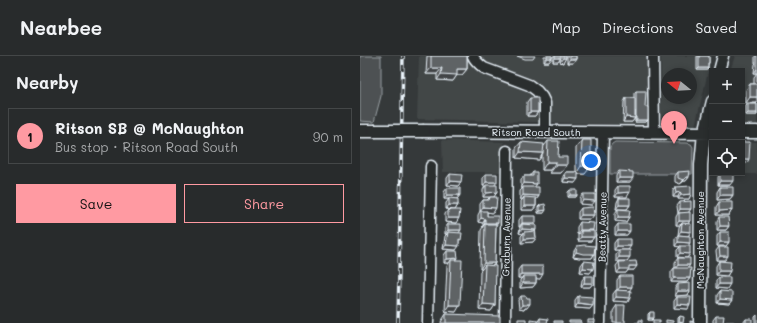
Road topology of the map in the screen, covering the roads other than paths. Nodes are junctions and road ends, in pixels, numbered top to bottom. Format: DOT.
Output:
graph roads {
  1 [pos="473,56"];
  2 [pos="653,56"];
  3 [pos="723,56"];
  4 [pos="720,68"];
  5 [pos="712,104"];
  6 [pos="360,131"];
  7 [pos="545,132"];
  8 [pos="603,132"];
  9 [pos="654,132"];
  10 [pos="745,132"];
  11 [pos="757,132"];
  12 [pos="708,133"];
  13 [pos="507,151"];
  14 [pos="431,166"];
  15 [pos="428,323"];
  16 [pos="505,323"];
  17 [pos="600,323"];
  18 [pos="700,323"];
  1 -- 7 [label="street"];
  2 -- 9 [label="street"];
  3 -- 4 [label="street"];
  5 -- 12 [label="street"];
  6 -- 7 [label="main road, Ritson Road South, bridge"];
  7 -- 8 [label="main road, Ritson Road South"];
  8 -- 9 [label="main road, Ritson Road South"];
  8 -- 17 [label="street, Beatty Avenue"];
  9 -- 12 [label="main road, Ritson Road South"];
  10 -- 11 [label="main road"];
  12 -- 18 [label="main road, McNaughton Avenue"];
  13 -- 16 [label="street, Graburn Avenue"];
  14 -- 15 [label="street"];
}
